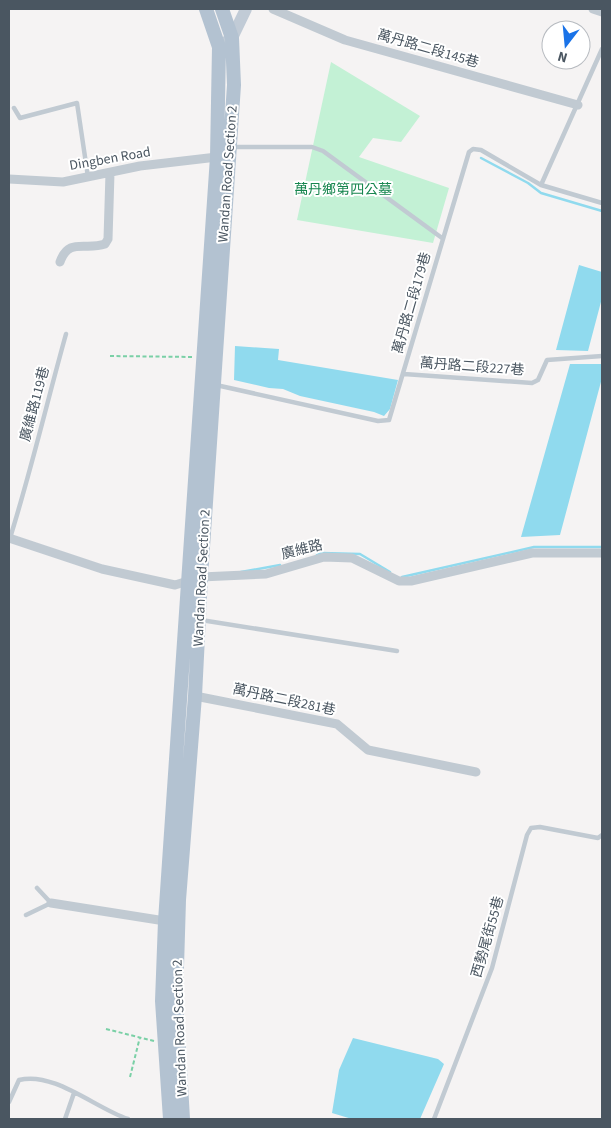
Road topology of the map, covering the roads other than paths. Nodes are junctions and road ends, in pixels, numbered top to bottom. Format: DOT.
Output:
graph roads {
  1 [pos="206,9"];
  2 [pos="246,9"];
  3 [pos="273,9"];
  4 [pos="593,9"];
  5 [pos="226,12"];
  6 [pos="602,12"];
  7 [pos="213,28"];
  8 [pos="232,38"];
  9 [pos="219,47"];
  10 [pos="602,49"];
  11 [pos="578,105"];
  12 [pos="14,108"];
  13 [pos="230,147"];
  14 [pos="217,157"];
  15 [pos="110,174"];
  16 [pos="88,177"];
  17 [pos="9,179"];
  18 [pos="541,185"];
  19 [pos="602,203"];
  20 [pos="442,238"];
  21 [pos="60,262"];
  22 [pos="66,334"];
  23 [pos="602,356"];
  24 [pos="404,374"];
  25 [pos="214,385"];
  26 [pos="9,538"];
  27 [pos="602,552"];
  28 [pos="201,577"];
  29 [pos="188,583"];
  30 [pos="192,619"];
  31 [pos="397,651"];
  32 [pos="195,696"];
  33 [pos="476,772"];
  34 [pos="602,835"];
  35 [pos="36,888"];
  36 [pos="51,903"];
  37 [pos="26,914"];
  38 [pos="172,922"];
  39 [pos="74,1093"];
  40 [pos="9,1102"];
  41 [pos="65,1119"];
  42 [pos="125,1119"];
  43 [pos="170,1119"];
  44 [pos="183,1119"];
  45 [pos="434,1119"];
  1 -- 7 [label="main road"];
  2 -- 8 [label="main road, Wandan Road Section 2"];
  3 -- 11 [label="street, 萬丹路二段145巷"];
  4 -- 6 [label="street"];
  5 -- 7 [label="main road, Wandan Road Section 2"];
  5 -- 8 [label="main road, Wandan Road Section 2"];
  7 -- 9 [label="main road, Wandan Road Section 2"];
  8 -- 9 [label="main road, Wandan Road Section 2"];
  8 -- 13 [label="main road, Wandan Road Section 2"];
  9 -- 14 [label="main road, Wandan Road Section 2"];
  10 -- 11 [label="lane"];
  11 -- 18 [label="lane"];
  12 -- 16 [label="lane"];
  13 -- 20 [label="lane, 萬丹路二段179巷"];
  13 -- 25 [label="main road, Wandan Road Section 2"];
  14 -- 15 [label="street, Dingben Road"];
  14 -- 29 [label="main road, Wandan Road Section 2"];
  15 -- 16 [label="street, Dingben Road"];
  15 -- 21 [label="street"];
  16 -- 17 [label="street, Dingben Road"];
  18 -- 19 [label="lane, 萬丹路二段179巷"];
  18 -- 20 [label="lane, 萬丹路二段179巷"];
  20 -- 24 [label="lane, 萬丹路二段179巷"];
  22 -- 26 [label="lane, 廣維路119巷"];
  23 -- 24 [label="lane, 萬丹路二段227巷"];
  24 -- 25 [label="lane, 萬丹路二段227巷"];
  25 -- 28 [label="main road, Wandan Road Section 2"];
  26 -- 29 [label="street, 廣維路"];
  27 -- 28 [label="street, 廣維路"];
  28 -- 29 [label="street, 廣維路"];
  28 -- 30 [label="main road, Wandan Road Section 2"];
  29 -- 30 [label="main road, Wandan Road Section 2"];
  30 -- 31 [label="lane"];
  30 -- 32 [label="main road, Wandan Road Section 2"];
  30 -- 38 [label="main road, Wandan Road Section 2"];
  32 -- 33 [label="street, 萬丹路二段281巷"];
  32 -- 38 [label="main road, Wandan Road Section 2"];
  34 -- 45 [label="lane, 西勢尾街55巷"];
  35 -- 36 [label="lane"];
  36 -- 37 [label="lane"];
  36 -- 38 [label="street"];
  38 -- 43 [label="main road, Wandan Road Section 2"];
  38 -- 44 [label="main road, Wandan Road Section 2"];
  39 -- 40 [label="lane"];
  39 -- 41 [label="lane"];
  39 -- 42 [label="lane"];
}
